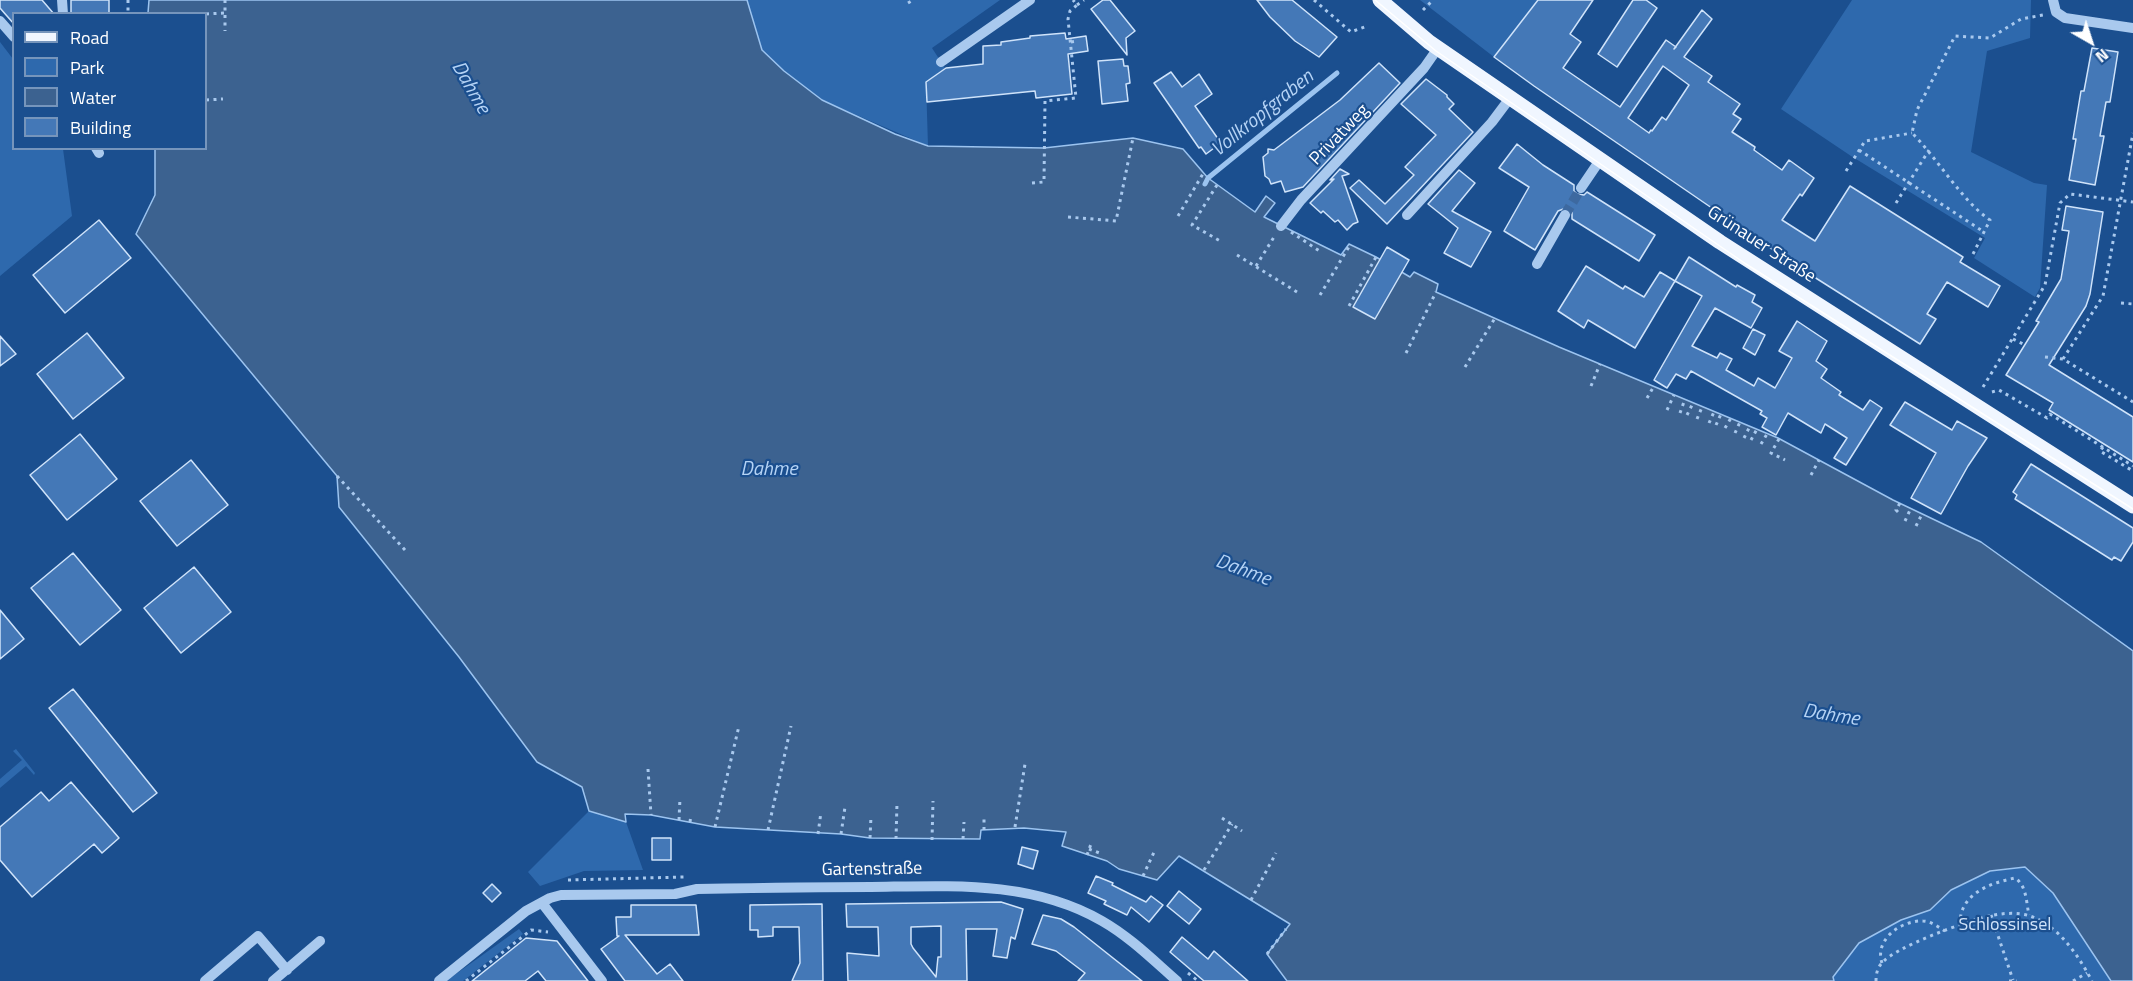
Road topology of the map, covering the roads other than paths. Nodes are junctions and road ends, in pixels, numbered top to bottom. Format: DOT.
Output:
graph roads {
  1 [pos="1030,0"];
  2 [pos="1380,0"];
  3 [pos="2053,0"];
  4 [pos="0,21"];
  5 [pos="2133,28"];
  6 [pos="12,35"];
  7 [pos="1438,48"];
  8 [pos="941,62"];
  9 [pos="1510,98"];
  10 [pos="1600,160"];
  11 [pos="1581,188"];
  12 [pos="1407,215"];
  13 [pos="1565,215"];
  14 [pos="1281,226"];
  15 [pos="1537,264"];
  16 [pos="2133,506"];
  17 [pos="542,903"];
  18 [pos="320,941"];
  19 [pos="286,970"];
  20 [pos="205,981"];
  21 [pos="273,981"];
  22 [pos="439,981"];
  23 [pos="602,981"];
  24 [pos="1177,981"];
  1 -- 8 [label="street"];
  2 -- 7 [label="main road, Grünauer Straße"];
  3 -- 5 [label="street"];
  4 -- 6 [label="street"];
  7 -- 9 [label="main road, Grünauer Straße"];
  7 -- 14 [label="street, Privatweg"];
  9 -- 10 [label="main road, Grünauer Straße"];
  9 -- 12 [label="street"];
  10 -- 11 [label="street"];
  10 -- 16 [label="main road, Grünauer Straße"];
  13 -- 15 [label="street"];
  17 -- 22 [label="street, Gartenstraße"];
  17 -- 23 [label="street"];
  17 -- 24 [label="street, Gartenstraße"];
  18 -- 19 [label="street"];
  19 -- 20 [label="street"];
  19 -- 21 [label="street"];
}
